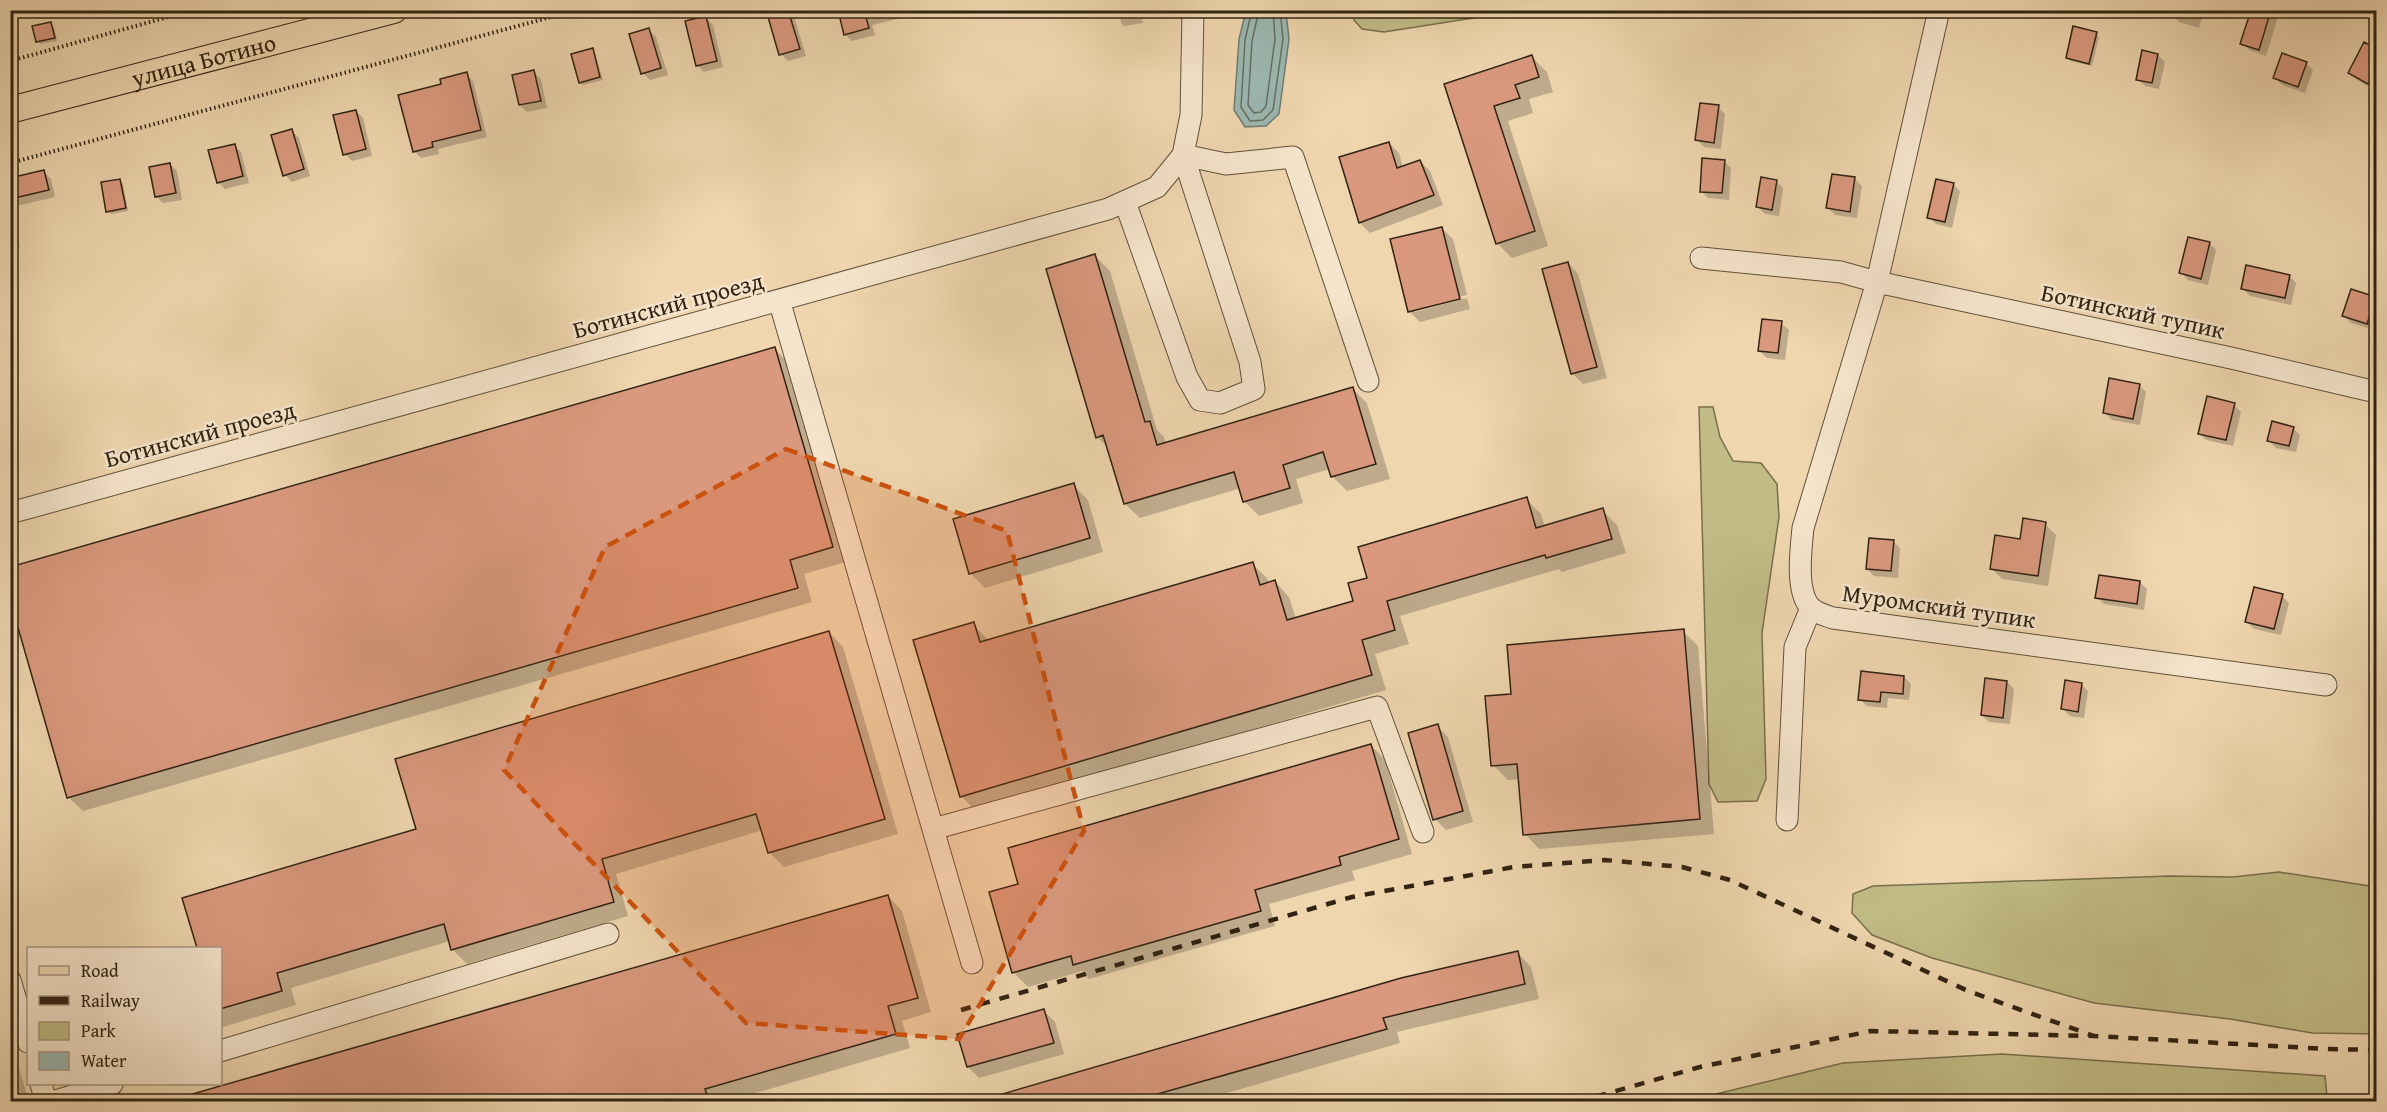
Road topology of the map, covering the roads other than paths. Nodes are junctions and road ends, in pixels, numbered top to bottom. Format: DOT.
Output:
graph roads {
  1 [pos="394,10"];
  2 [pos="1193,10"];
  3 [pos="1939,10"];
  4 [pos="338,18"];
  5 [pos="10,110"];
  6 [pos="1183,155"];
  7 [pos="1125,202"];
  8 [pos="1701,258"];
  9 [pos="1877,282"];
  10 [pos="779,300"];
  11 [pos="1368,381"];
  12 [pos="2376,392"];
  13 [pos="10,513"];
  14 [pos="1811,608"];
  15 [pos="2326,685"];
  16 [pos="1787,820"];
  17 [pos="933,829"];
  18 [pos="1423,832"];
  19 [pos="608,934"];
  20 [pos="972,963"];
  21 [pos="10,980"];
  22 [pos="27,1039"];
  23 [pos="222,1050"];
  24 [pos="42,1085"];
  25 [pos="105,1085"];
  26 [pos="46,1101"];
  27 [pos="52,1101"];
  1 -- 4 [label="main road, улица Ботино"];
  2 -- 6 [label="street, Ботинский проезд"];
  3 -- 9 [label="street, Муромский тупик"];
  4 -- 5 [label="main road, улица Ботино"];
  6 -- 7 [label="street, Ботинский проезд"];
  6 -- 7 [label="street"];
  6 -- 11 [label="street"];
  7 -- 10 [label="street, Ботинский проезд"];
  8 -- 9 [label="street, Ботинский тупик"];
  9 -- 12 [label="street, Ботинский тупик"];
  9 -- 14 [label="street, Муромский тупик"];
  10 -- 13 [label="street, Ботинский проезд"];
  10 -- 17 [label="street"];
  14 -- 15 [label="street, Муромский тупик"];
  14 -- 16 [label="street"];
  17 -- 18 [label="street"];
  17 -- 20 [label="street"];
  19 -- 23 [label="street"];
  21 -- 22 [label="street"];
  24 -- 26 [label="street"];
  25 -- 27 [label="street"];
}
